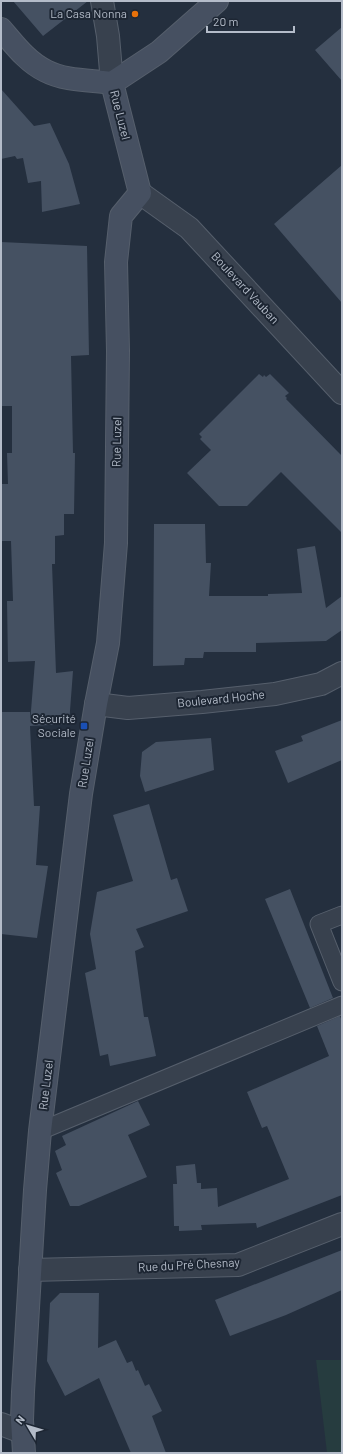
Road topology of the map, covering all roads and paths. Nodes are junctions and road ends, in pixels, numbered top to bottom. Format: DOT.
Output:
graph roads {
  1 [pos="102,1"];
  2 [pos="217,1"];
  3 [pos="1,29"];
  4 [pos="112,83"];
  5 [pos="140,193"];
  6 [pos="342,393"];
  7 [pos="342,673"];
  8 [pos="96,704"];
  9 [pos="342,915"];
  10 [pos="342,982"];
  11 [pos="342,1005"];
  12 [pos="40,1131"];
  13 [pos="342,1224"];
  14 [pos="30,1270"];
  15 [pos="1,1424"];
  16 [pos="22,1432"];
  17 [pos="24,1453"];
  1 -- 4 [label="street"];
  2 -- 4 [label="street"];
  3 -- 4 [label="street"];
  4 -- 5 [label="street, Rue Luzel"];
  5 -- 6 [label="street, Boulevard Vauban"];
  5 -- 8 [label="street, Rue Luzel"];
  7 -- 8 [label="street, Boulevard Hoche"];
  8 -- 12 [label="street, Rue Luzel"];
  9 -- 10 [label="lane"];
  11 -- 12 [label="lane"];
  12 -- 14 [label="street, Rue Luzel"];
  13 -- 14 [label="street, Rue du Pré Chesnay"];
  14 -- 16 [label="street, Rue Luzel"];
  15 -- 16 [label="street"];
  16 -- 17 [label="street, Rue Luzel"];
}
